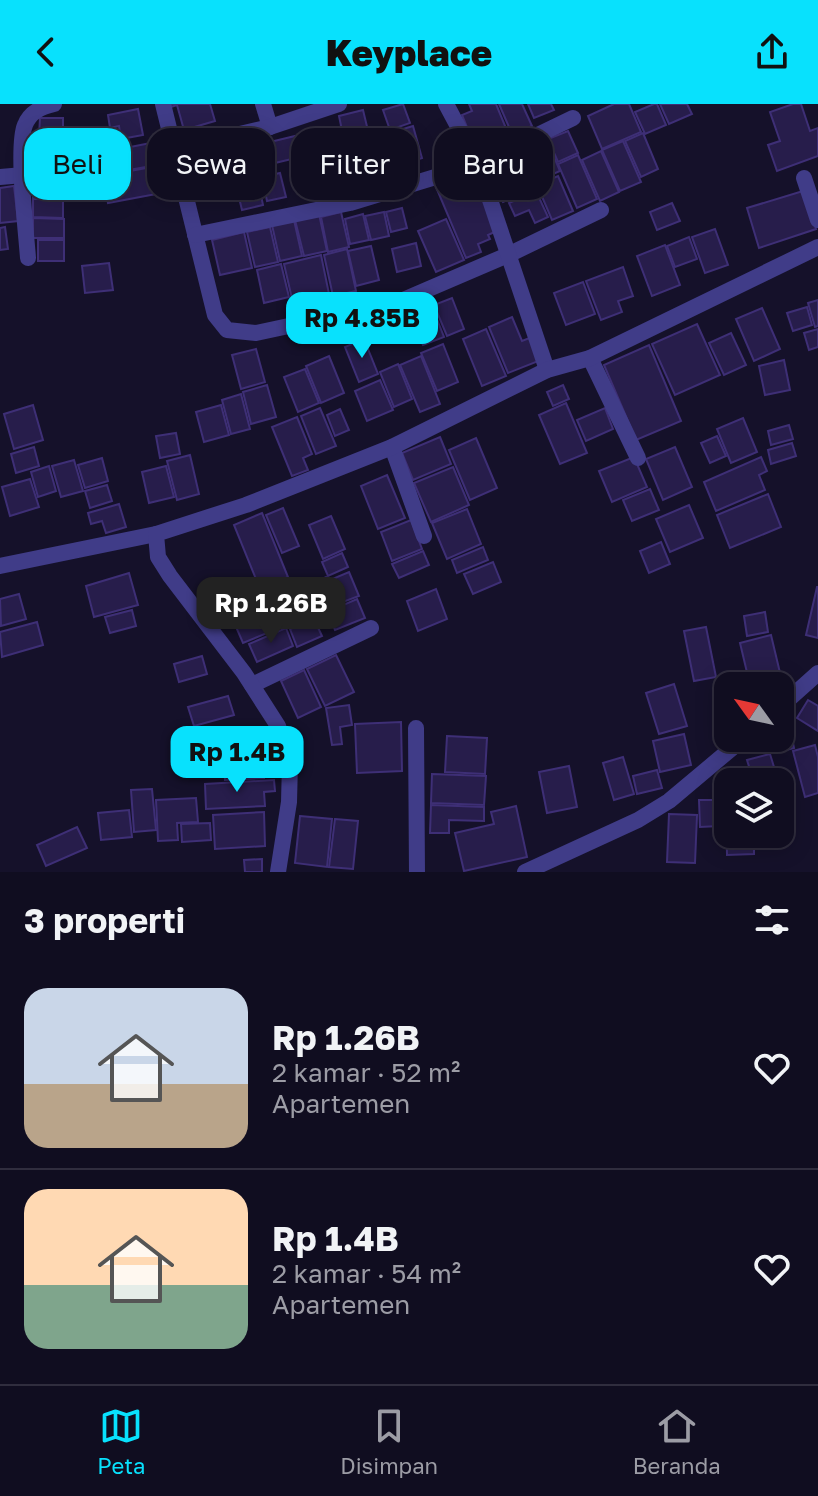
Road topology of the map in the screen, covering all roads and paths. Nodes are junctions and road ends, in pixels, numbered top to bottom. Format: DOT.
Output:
graph roads {
  1 [pos="54,104"];
  2 [pos="163,104"];
  3 [pos="263,104"];
  4 [pos="339,104"];
  5 [pos="446,104"];
  6 [pos="573,118"];
  7 [pos="270,127"];
  8 [pos="170,128"];
  9 [pos="266,128"];
  10 [pos="459,128"];
  11 [pos="552,128"];
  12 [pos="23,175"];
  13 [pos="0,177"];
  14 [pos="434,177"];
  15 [pos="804,178"];
  16 [pos="187,200"];
  17 [pos="491,200"];
  18 [pos="601,210"];
  19 [pos="818,220"];
  20 [pos="195,235"];
  21 [pos="818,247"];
  22 [pos="510,254"];
  23 [pos="28,258"];
  24 [pos="590,358"];
  25 [pos="547,370"];
  26 [pos="392,447"];
  27 [pos="638,458"];
  28 [pos="156,534"];
  29 [pos="424,536"];
  30 [pos="0,566"];
  31 [pos="371,628"];
  32 [pos="818,673"];
  33 [pos="252,685"];
  34 [pos="794,694"];
  35 [pos="416,728"];
  36 [pos="727,752"];
  37 [pos="278,872"];
  38 [pos="417,872"];
  39 [pos="525,872"];
  1 -- 12 [label="street"];
  2 -- 8 [label="street"];
  3 -- 7 [label="street"];
  4 -- 7 [label="street"];
  5 -- 10 [label="street"];
  6 -- 11 [label="street"];
  7 -- 9 [label="street"];
  12 -- 13 [label="street"];
  12 -- 23 [label="street"];
  14 -- 20 [label="street"];
  15 -- 19 [label="street"];
  16 -- 20 [label="street"];
  17 -- 22 [label="street"];
  18 -- 22 [label="street"];
  20 -- 22 [label="street"];
  21 -- 24 [label="street"];
  22 -- 25 [label="street"];
  24 -- 25 [label="street"];
  24 -- 27 [label="street"];
  25 -- 26 [label="street"];
  26 -- 28 [label="street"];
  26 -- 29 [label="street"];
  28 -- 30 [label="street"];
  28 -- 33 [label="street"];
  31 -- 33 [label="street"];
  32 -- 34 [label="street"];
  33 -- 37 [label="street"];
  35 -- 38 [label="street"];
  36 -- 39 [label="street"];
}
